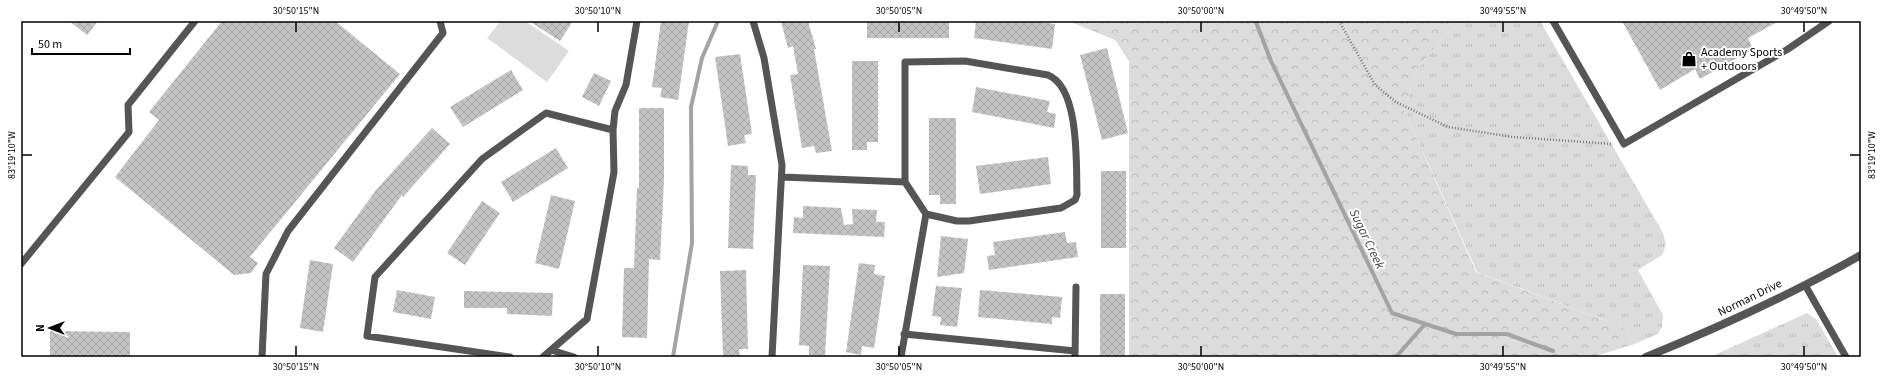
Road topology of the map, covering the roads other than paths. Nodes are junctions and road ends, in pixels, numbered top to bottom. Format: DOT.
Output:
graph roads {
  1 [pos="195,21"];
  2 [pos="440,21"];
  3 [pos="637,21"];
  4 [pos="754,21"];
  5 [pos="1552,21"];
  6 [pos="1830,21"];
  7 [pos="613,130"];
  8 [pos="782,176"];
  9 [pos="904,182"];
  10 [pos="926,214"];
  11 [pos="1861,255"];
  12 [pos="21,264"];
  13 [pos="1805,285"];
  14 [pos="1076,287"];
  15 [pos="904,334"];
  16 [pos="551,350"];
  17 [pos="1075,354"];
  18 [pos="262,357"];
  19 [pos="510,357"];
  20 [pos="543,357"];
  21 [pos="574,357"];
  22 [pos="772,357"];
  23 [pos="901,357"];
  24 [pos="1646,357"];
  25 [pos="1846,357"];
  1 -- 12 [label="lane"];
  2 -- 18 [label="lane"];
  3 -- 7 [label="lane"];
  4 -- 8 [label="lane"];
  5 -- 6 [label="lane"];
  7 -- 16 [label="lane"];
  7 -- 19 [label="lane"];
  8 -- 9 [label="lane"];
  8 -- 22 [label="lane"];
  9 -- 10 [label="lane"];
  9 -- 10 [label="lane"];
  10 -- 15 [label="lane"];
  11 -- 13 [label="street, Norman Drive"];
  13 -- 24 [label="street, Norman Drive"];
  13 -- 25 [label="lane"];
  14 -- 17 [label="lane"];
  15 -- 17 [label="lane"];
  15 -- 23 [label="lane"];
  16 -- 20 [label="lane"];
  16 -- 21 [label="lane"];
}
